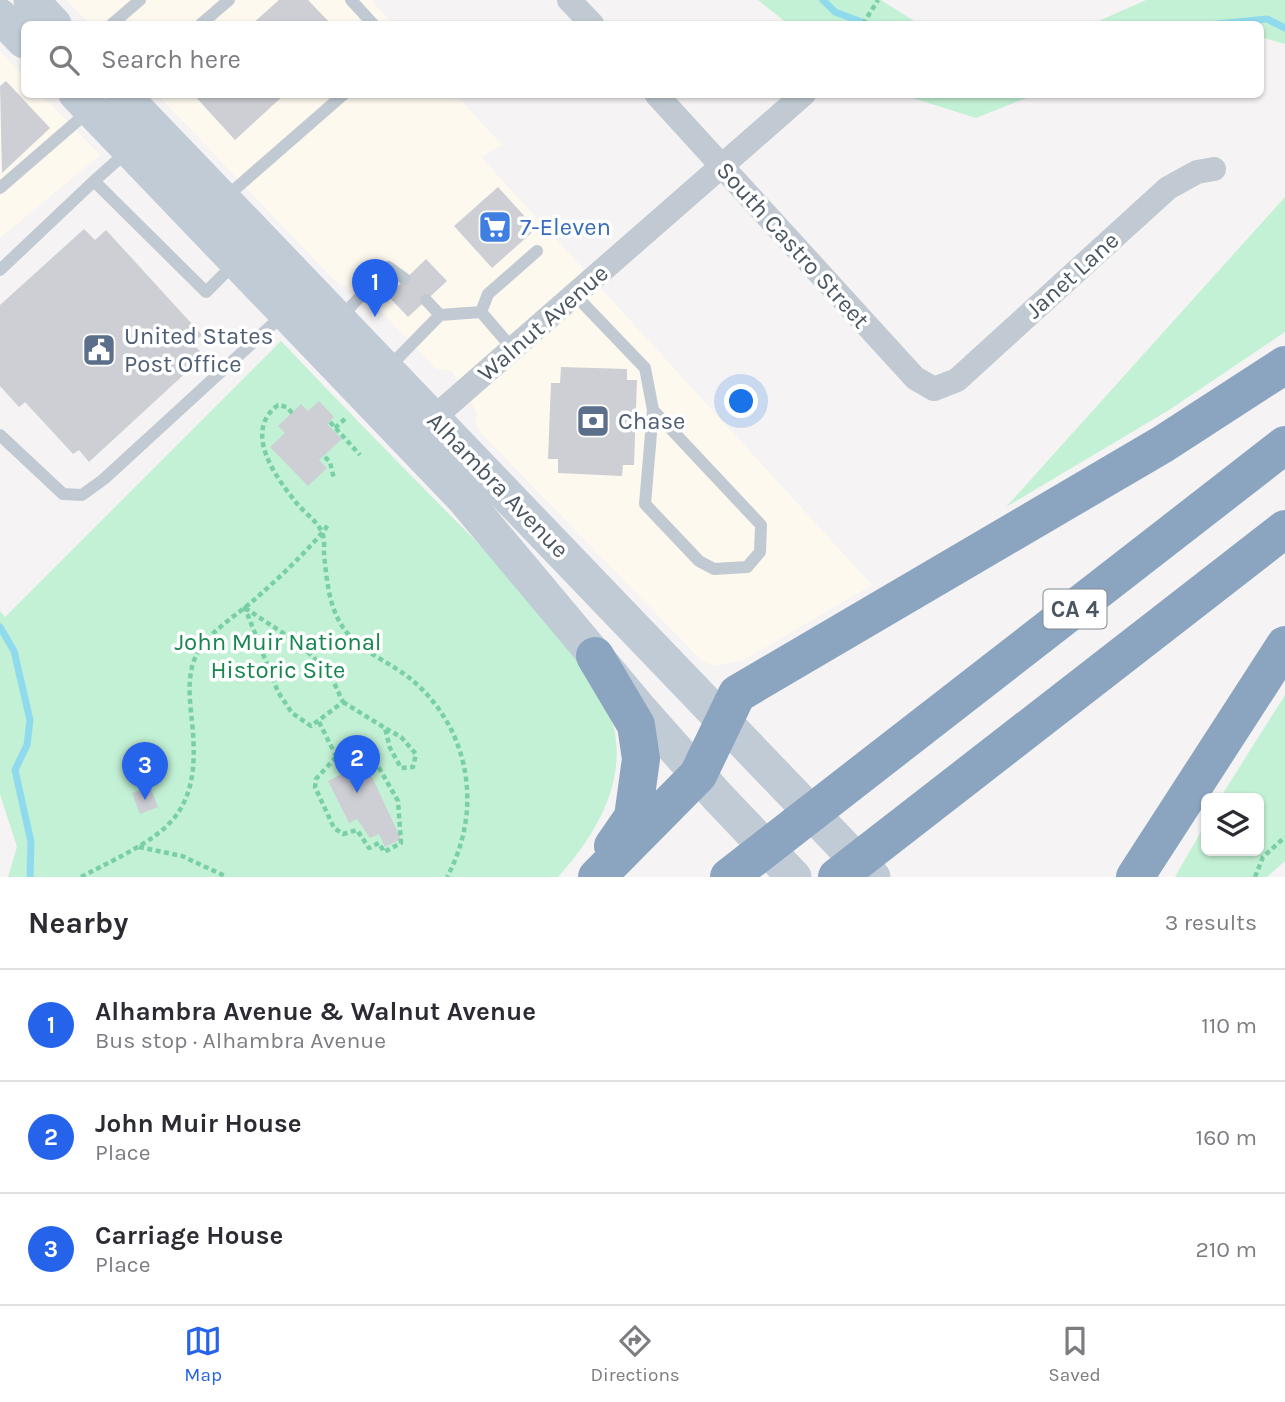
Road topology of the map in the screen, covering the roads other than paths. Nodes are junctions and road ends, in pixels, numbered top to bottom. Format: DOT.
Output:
graph roads {
  1 [pos="31,0"];
  2 [pos="140,0"];
  3 [pos="229,0"];
  4 [pos="351,0"];
  5 [pos="569,0"];
  6 [pos="51,21"];
  7 [pos="116,21"];
  8 [pos="204,21"];
  9 [pos="370,21"];
  10 [pos="589,21"];
  11 [pos="126,98"];
  12 [pos="339,98"];
  13 [pos="660,98"];
  14 [pos="799,98"];
  15 [pos="83,102"];
  16 [pos="129,150"];
  17 [pos="721,166"];
  18 [pos="1214,169"];
  19 [pos="94,181"];
  20 [pos="0,188"];
  21 [pos="223,200"];
  22 [pos="537,251"];
  23 [pos="237,262"];
  24 [pos="0,270"];
  25 [pos="405,279"];
  26 [pos="576,296"];
  27 [pos="426,300"];
  28 [pos="285,312"];
  29 [pos="481,312"];
  30 [pos="440,315"];
  31 [pos="338,320"];
  32 [pos="512,348"];
  33 [pos="1285,365"];
  34 [pos="387,370"];
  35 [pos="934,389"];
  36 [pos="653,410"];
  37 [pos="421,429"];
  38 [pos="0,435"];
  39 [pos="1285,445"];
  40 [pos="1285,529"];
  41 [pos="1285,645"];
  42 [pos="595,656"];
  43 [pos="725,721"];
  44 [pos="698,775"];
  45 [pos="1174,817"];
  46 [pos="592,877"];
  47 [pos="597,877"];
  48 [pos="729,877"];
  49 [pos="794,877"];
  50 [pos="837,877"];
  51 [pos="873,877"];
  52 [pos="1135,877"];
  53 [pos="1151,877"];
  1 -- 6 [label="main road"];
  2 -- 7 [label="lane"];
  3 -- 8 [label="lane"];
  4 -- 9 [label="lane"];
  5 -- 10 [label="street"];
  11 -- 21 [label="main road, Alhambra Avenue"];
  12 -- 21 [label="lane"];
  13 -- 17 [label="street, South Castro Street"];
  14 -- 17 [label="street, Walnut Avenue"];
  15 -- 16 [label="main road, Alhambra Avenue"];
  15 -- 20 [label="lane"];
  16 -- 19 [label="lane"];
  16 -- 23 [label="main road, Alhambra Avenue"];
  17 -- 26 [label="street, Walnut Avenue"];
  17 -- 35 [label="street, South Castro Street"];
  18 -- 35 [label="street, Janet Lane"];
  19 -- 23 [label="lane"];
  19 -- 24 [label="lane"];
  21 -- 31 [label="main road, Alhambra Avenue"];
  22 -- 29 [label="lane"];
  23 -- 28 [label="main road, Alhambra Avenue"];
  25 -- 31 [label="lane"];
  26 -- 32 [label="street, Walnut Avenue"];
  26 -- 36 [label="lane"];
  27 -- 30 [label="lane"];
  28 -- 37 [label="main road, Alhambra Avenue"];
  28 -- 38 [label="lane"];
  29 -- 30 [label="lane"];
  29 -- 32 [label="lane"];
  30 -- 34 [label="lane"];
  31 -- 34 [label="main road, Alhambra Avenue"];
  32 -- 37 [label="street, Walnut Avenue"];
  33 -- 43 [label="highway"];
  34 -- 37 [label="main road, Alhambra Avenue"];
  36 -- 36 [label="lane"];
  37 -- 42 [label="main road, Alhambra Avenue"];
  37 -- 43 [label="main road, Alhambra Avenue"];
  39 -- 48 [label="highway, CA 4"];
  40 -- 50 [label="highway, CA 4"];
  41 -- 45 [label="highway"];
  42 -- 44 [label="main road, Alhambra Avenue"];
  42 -- 46 [label="highway"];
  43 -- 44 [label="highway"];
  43 -- 51 [label="main road, Alhambra Avenue"];
  44 -- 47 [label="highway"];
  44 -- 49 [label="main road, Alhambra Avenue"];
  45 -- 52 [label="highway"];
  45 -- 53 [label="highway"];
}
